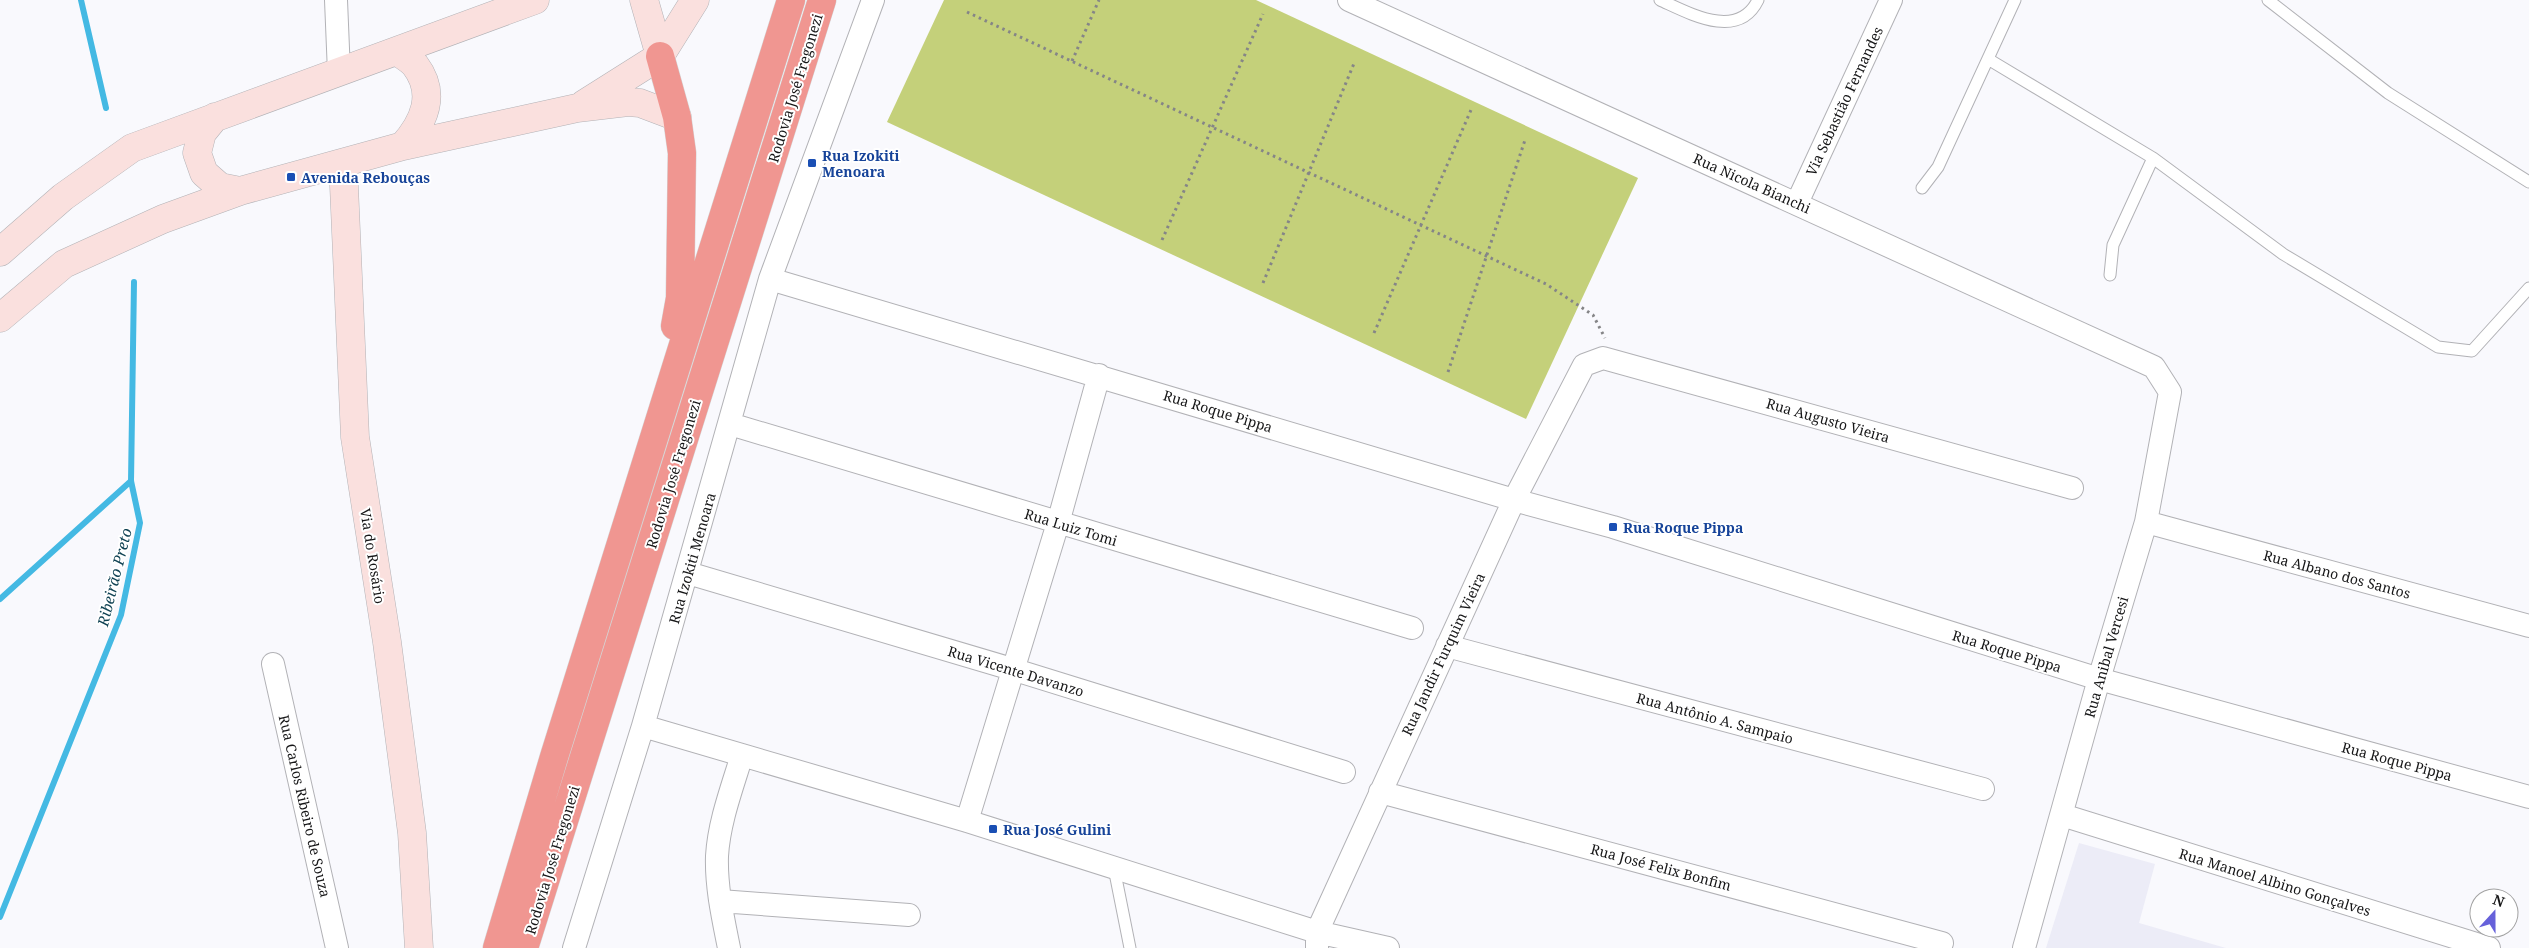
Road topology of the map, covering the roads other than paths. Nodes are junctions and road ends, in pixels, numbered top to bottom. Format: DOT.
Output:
graph roads {
  1 [pos="336,0"];
  2 [pos="535,0"];
  3 [pos="644,0"];
  4 [pos="695,0"];
  5 [pos="790,0"];
  6 [pos="822,0"];
  7 [pos="874,0"];
  8 [pos="1349,0"];
  9 [pos="1660,0"];
  10 [pos="1758,0"];
  11 [pos="1891,0"];
  12 [pos="2015,0"];
  13 [pos="2268,0"];
  14 [pos="337,31"];
  15 [pos="388,54"];
  16 [pos="660,56"];
  17 [pos="1988,59"];
  18 [pos="339,73"];
  19 [pos="577,108"];
  20 [pos="216,117"];
  21 [pos="677,117"];
  22 [pos="403,146"];
  23 [pos="2153,158"];
  24 [pos="343,163"];
  25 [pos="2529,182"];
  26 [pos="1922,188"];
  27 [pos="240,191"];
  28 [pos="1797,203"];
  29 [pos="0,252"];
  30 [pos="2110,275"];
  31 [pos="770,279"];
  32 [pos="2529,288"];
  33 [pos="0,318"];
  34 [pos="1584,365"];
  35 [pos="2154,367"];
  36 [pos="1099,375"];
  37 [pos="730,424"];
  38 [pos="658,426"];
  39 [pos="2072,488"];
  40 [pos="1514,500"];
  41 [pos="2146,522"];
  42 [pos="1058,523"];
  43 [pos="688,573"];
  44 [pos="2529,626"];
  45 [pos="1412,628"];
  46 [pos="1447,646"];
  47 [pos="273,664"];
  48 [pos="1014,670"];
  49 [pos="2099,679"];
  50 [pos="643,726"];
  51 [pos="742,755"];
  52 [pos="1344,772"];
  53 [pos="1984,789"];
  54 [pos="1380,792"];
  55 [pos="2529,797"];
  56 [pos="2062,815"];
  57 [pos="967,821"];
  58 [pos="1114,868"];
  59 [pos="720,901"];
  60 [pos="909,915"];
  61 [pos="1317,940"];
  62 [pos="1942,943"];
  63 [pos="337,948"];
  64 [pos="419,948"];
  65 [pos="497,948"];
  66 [pos="524,948"];
  67 [pos="574,948"];
  68 [pos="729,948"];
  69 [pos="1130,948"];
  70 [pos="1388,948"];
  71 [pos="2024,948"];
  72 [pos="2489,948"];
  1 -- 14 [label="street"];
  2 -- 15 [label="street"];
  3 -- 16 [label="street"];
  4 -- 16 [label="street"];
  5 -- 38 [label="highway, Rodovia José Fregonezi"];
  6 -- 66 [label="highway, Rodovia José Fregonezi"];
  7 -- 31 [label="street, Rua Izokiti Menoara"];
  8 -- 28 [label="street, Rua Nicola Bianchi"];
  9 -- 10 [label="lane"];
  11 -- 28 [label="street, Via Sebastião Fernandes"];
  12 -- 17 [label="lane"];
  13 -- 25 [label="lane"];
  14 -- 15 [label="street"];
  14 -- 18 [label="street"];
  15 -- 18 [label="street"];
  15 -- 22 [label="street"];
  16 -- 19 [label="street"];
  16 -- 21 [label="highway"];
  17 -- 23 [label="lane"];
  17 -- 26 [label="lane"];
  18 -- 20 [label="street"];
  19 -- 21 [label="street"];
  19 -- 22 [label="street"];
  20 -- 27 [label="street"];
  20 -- 29 [label="street"];
  21 -- 38 [label="highway"];
  22 -- 24 [label="street"];
  23 -- 30 [label="lane"];
  23 -- 32 [label="lane"];
  24 -- 27 [label="street"];
  24 -- 64 [label="street, Via do Rosário"];
  27 -- 33 [label="street"];
  28 -- 35 [label="street, Rua Nicola Bianchi"];
  31 -- 36 [label="street, Rua Roque Pippa"];
  31 -- 37 [label="street, Rua Izokiti Menoara"];
  34 -- 39 [label="street, Rua Augusto Vieira"];
  34 -- 40 [label="street, Rua Jandir Furquim Vieira"];
  35 -- 41 [label="street, Rua Anibal Vercesi"];
  36 -- 40 [label="street, Rua Roque Pippa"];
  36 -- 42 [label="street"];
  37 -- 42 [label="street, Rua Luiz Tomi"];
  37 -- 43 [label="street, Rua Izokiti Menoara"];
  38 -- 65 [label="highway, Rodovia José Fregonezi"];
  40 -- 46 [label="street, Rua Jandir Furquim Vieira"];
  40 -- 49 [label="street, Rua Roque Pippa"];
  41 -- 44 [label="street, Rua Albano dos Santos"];
  41 -- 49 [label="street, Rua Anibal Vercesi"];
  42 -- 45 [label="street, Rua Luiz Tomi"];
  42 -- 48 [label="street"];
  43 -- 48 [label="street, Rua Vicente Davanzo"];
  43 -- 50 [label="street, Rua Izokiti Menoara"];
  46 -- 53 [label="street, Rua Antônio A. Sampaio"];
  46 -- 54 [label="street, Rua Jandir Furquim Vieira"];
  47 -- 63 [label="street, Rua Carlos Ribeiro de Souza"];
  48 -- 52 [label="street, Rua Vicente Davanzo"];
  48 -- 57 [label="street"];
  49 -- 55 [label="street, Rua Roque Pippa"];
  49 -- 56 [label="street, Rua Anibal Vercesi"];
  50 -- 51 [label="street"];
  50 -- 67 [label="street, Rua Izokiti Menoara"];
  51 -- 57 [label="street"];
  51 -- 59 [label="street"];
  54 -- 61 [label="street, Rua Jandir Furquim Vieira"];
  54 -- 62 [label="street, Rua José Felix Bonfim"];
  56 -- 71 [label="street, Rua Anibal Vercesi"];
  56 -- 72 [label="street, Rua Manoel Albino Gonçalves"];
  57 -- 58 [label="street"];
  58 -- 61 [label="street"];
  58 -- 69 [label="lane"];
  59 -- 60 [label="street"];
  59 -- 68 [label="street"];
  61 -- 70 [label="street"];
}
